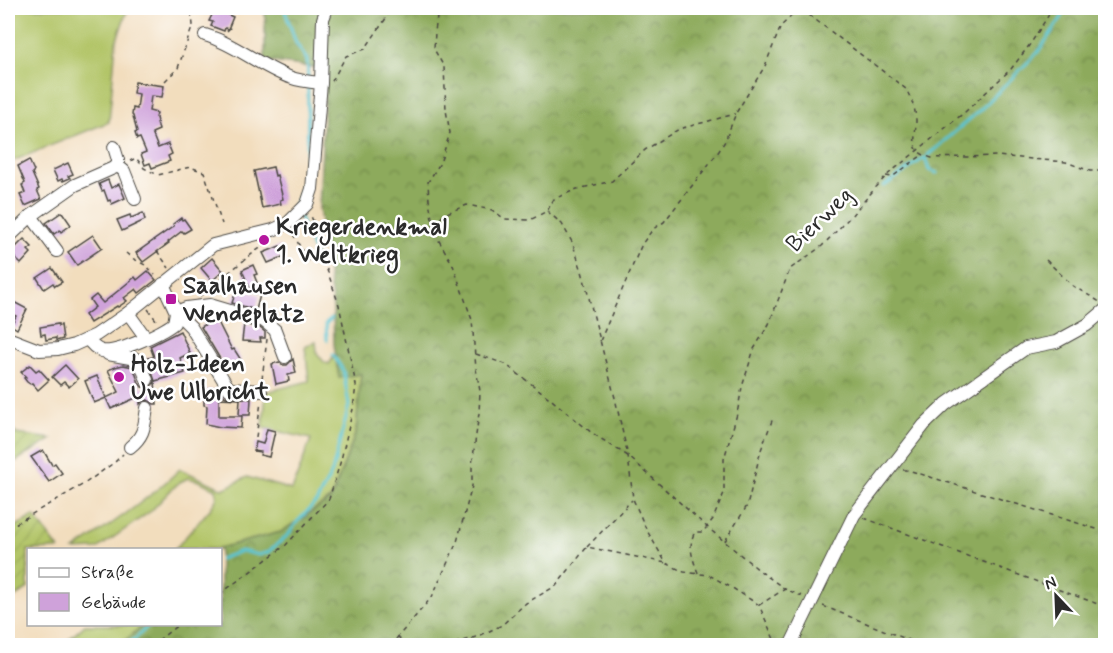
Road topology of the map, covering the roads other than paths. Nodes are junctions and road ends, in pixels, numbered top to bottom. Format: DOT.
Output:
graph roads {
  1 [pos="327,8"];
  2 [pos="205,35"];
  3 [pos="317,82"];
  4 [pos="114,147"];
  5 [pos="118,166"];
  6 [pos="135,198"];
  7 [pos="31,216"];
  8 [pos="8,238"];
  9 [pos="57,251"];
  10 [pos="163,284"];
  11 [pos="1106,307"];
  12 [pos="181,310"];
  13 [pos="128,313"];
  14 [pos="8,338"];
  15 [pos="147,338"];
  16 [pos="88,339"];
  17 [pos="104,351"];
  18 [pos="285,357"];
  19 [pos="147,380"];
  20 [pos="261,391"];
  21 [pos="147,408"];
  22 [pos="130,447"];
  23 [pos="790,645"];
  1 -- 3 [label="street"];
  2 -- 3 [label="street"];
  3 -- 10 [label="street"];
  4 -- 5 [label="street"];
  5 -- 6 [label="street"];
  5 -- 7 [label="street"];
  7 -- 8 [label="street"];
  7 -- 9 [label="street"];
  10 -- 12 [label="street"];
  10 -- 13 [label="street"];
  11 -- 23 [label="street"];
  12 -- 15 [label="street"];
  12 -- 18 [label="street"];
  12 -- 20 [label="street"];
  13 -- 15 [label="street"];
  13 -- 16 [label="street"];
  14 -- 16 [label="street"];
  15 -- 17 [label="street"];
  16 -- 17 [label="street"];
  17 -- 19 [label="street"];
  21 -- 22 [label="street"];
}
